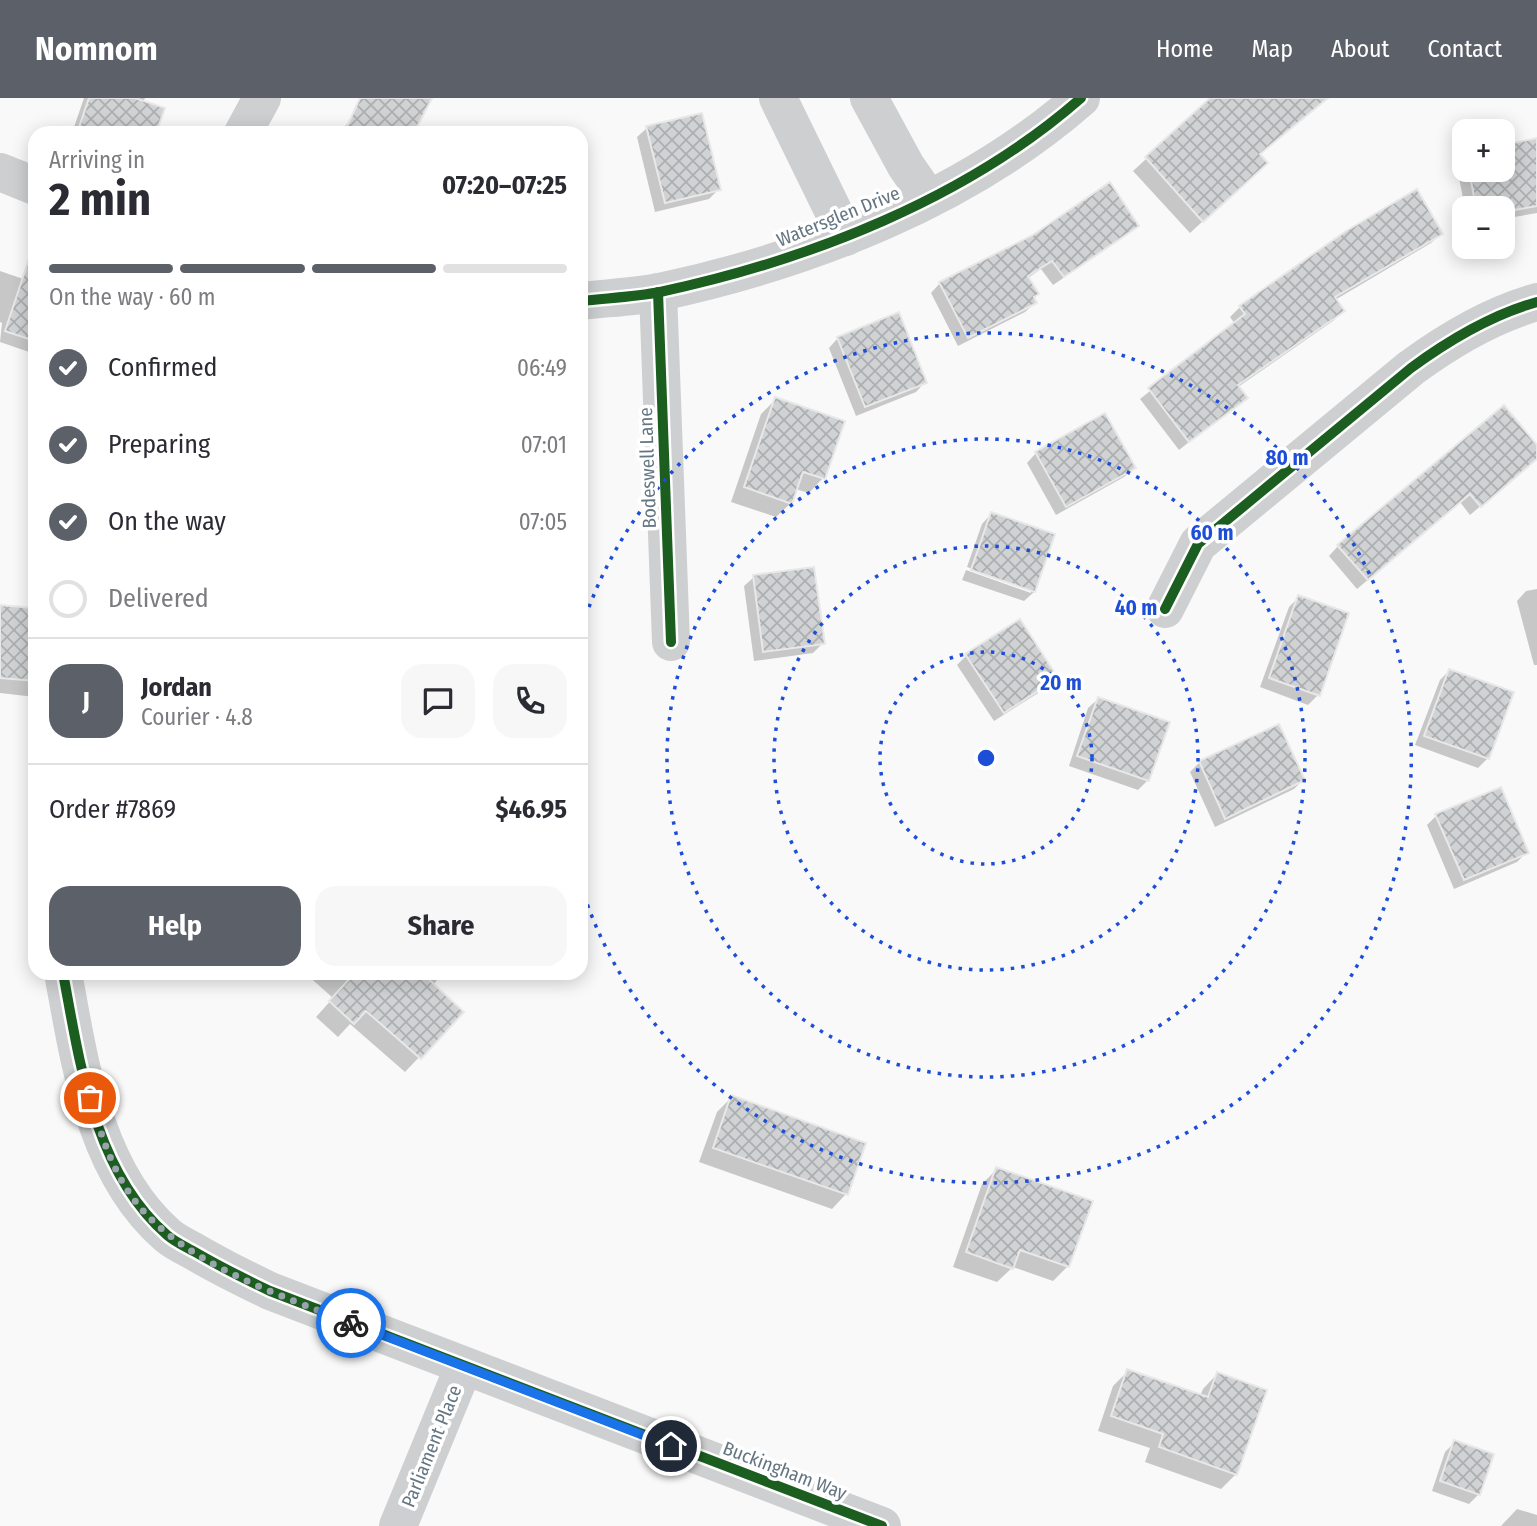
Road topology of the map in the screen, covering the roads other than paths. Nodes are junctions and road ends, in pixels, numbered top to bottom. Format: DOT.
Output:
graph roads {
  1 [pos="262,98"];
  2 [pos="778,98"];
  3 [pos="869,98"];
  4 [pos="1081,98"];
  5 [pos="247,126"];
  6 [pos="0,172"];
  7 [pos="28,183"];
  8 [pos="929,199"];
  9 [pos="846,237"];
  10 [pos="658,292"];
  11 [pos="588,300"];
  12 [pos="1537,302"];
  13 [pos="1166,609"];
  14 [pos="671,642"];
  15 [pos="65,980"];
  16 [pos="464,1366"];
  17 [pos="398,1526"];
  18 [pos="882,1526"];
  1 -- 5 [label="street"];
  2 -- 9 [label="street"];
  3 -- 8 [label="street"];
  4 -- 8 [label="street, Watersglen Drive"];
  6 -- 7 [label="street"];
  8 -- 9 [label="street, Watersglen Drive"];
  9 -- 10 [label="street, Watersglen Drive"];
  10 -- 11 [label="street, Watersglen Drive"];
  10 -- 14 [label="street, Bodeswell Lane"];
  12 -- 13 [label="street"];
  15 -- 16 [label="street, Buckingham Way"];
  16 -- 17 [label="street, Parliament Place"];
  16 -- 18 [label="street, Buckingham Way"];
}
